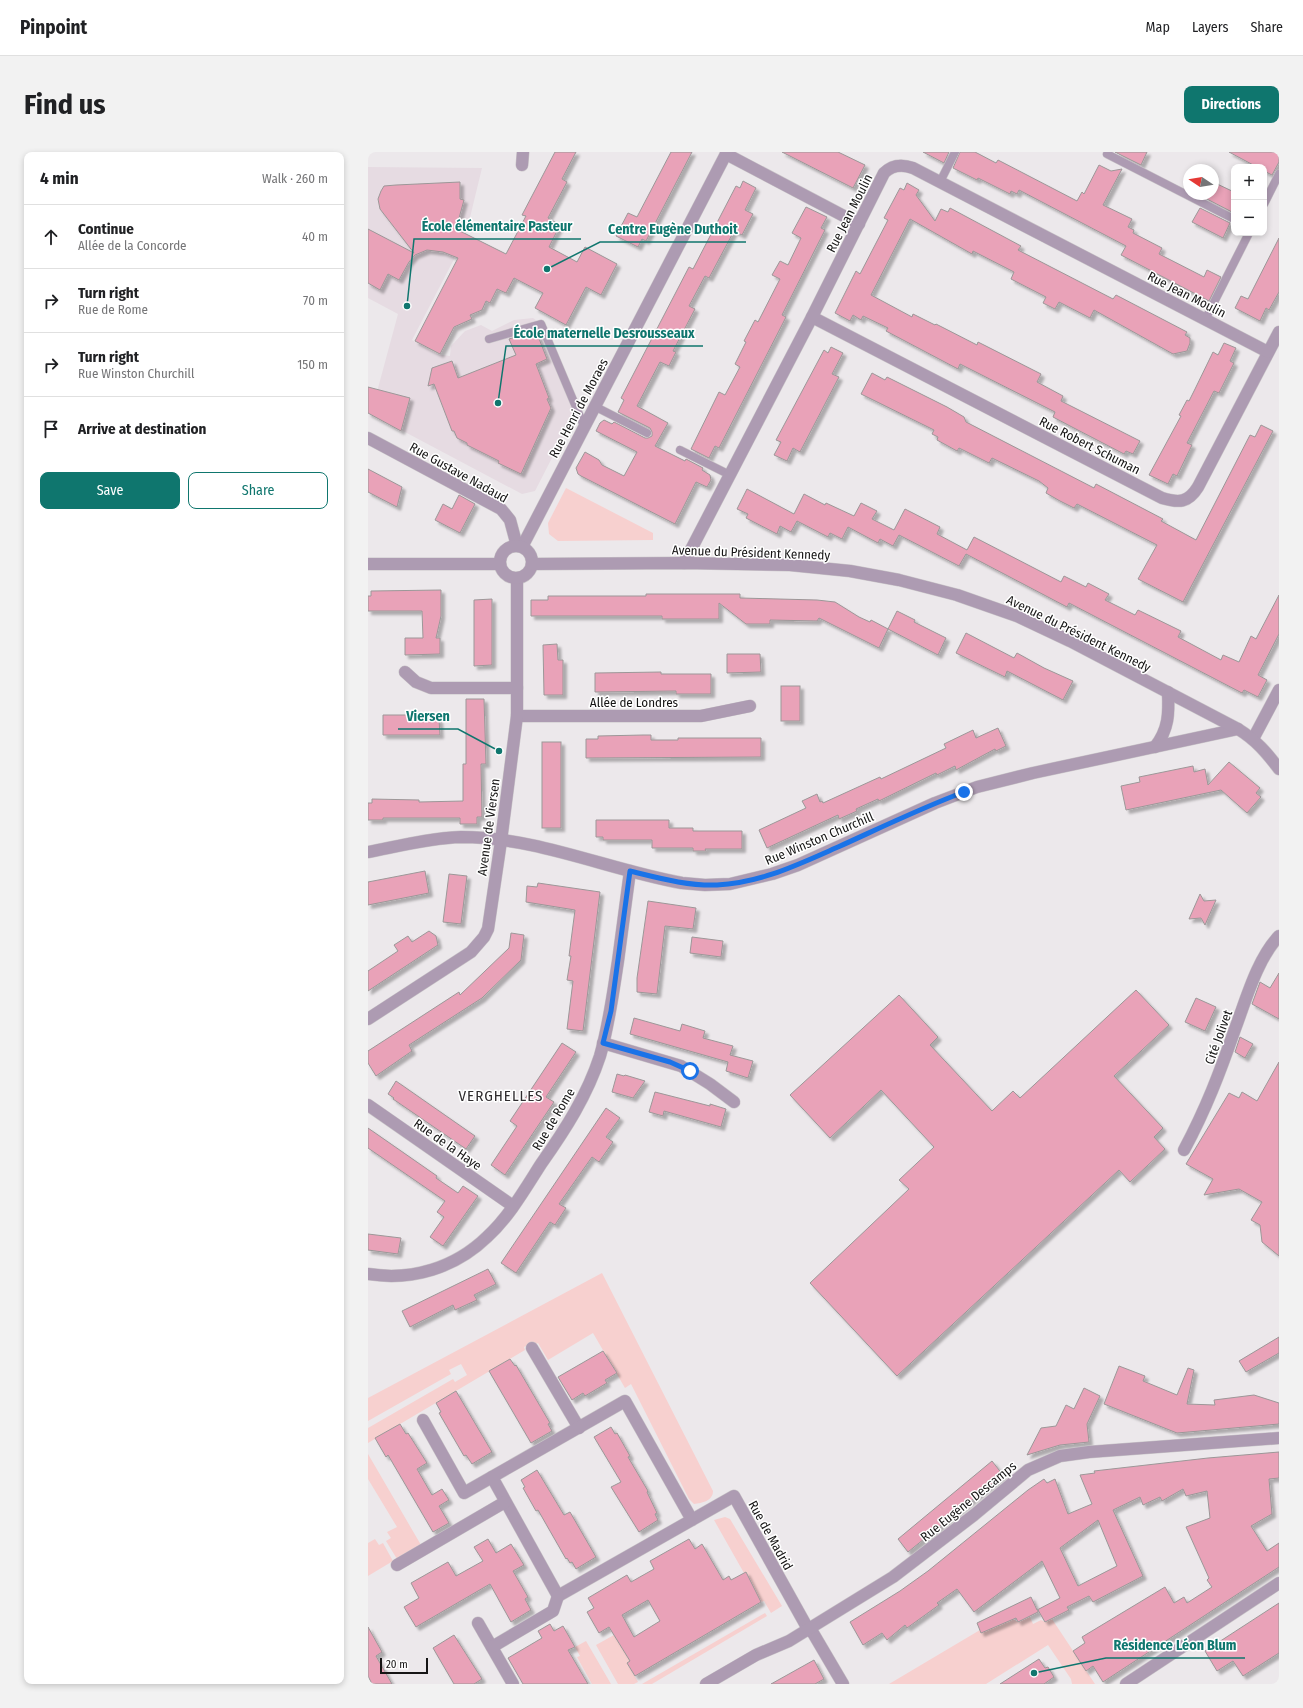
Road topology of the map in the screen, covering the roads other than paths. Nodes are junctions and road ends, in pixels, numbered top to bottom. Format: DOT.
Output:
graph roads {
  1 [pos="523,152"];
  2 [pos="955,152"];
  3 [pos="726,153"];
  4 [pos="1107,154"];
  5 [pos="522,165"];
  6 [pos="1279,174"];
  7 [pos="940,182"];
  8 [pos="1266,200"];
  9 [pos="1231,217"];
  10 [pos="859,224"];
  11 [pos="1247,236"];
  12 [pos="812,317"];
  13 [pos="1205,320"];
  14 [pos="1279,332"];
  15 [pos="488,339"];
  16 [pos="1268,352"];
  17 [pos="594,406"];
  18 [pos="584,426"];
  19 [pos="647,433"];
  20 [pos="368,438"];
  21 [pos="680,450"];
  22 [pos="730,475"];
  23 [pos="520,547"];
  24 [pos="684,563"];
  25 [pos="368,564"];
  26 [pos="500,564"];
  27 [pos="532,564"];
  28 [pos="517,578"];
  29 [pos="405,672"];
  30 [pos="517,688"];
  31 [pos="1279,690"];
  32 [pos="1168,692"];
  33 [pos="750,706"];
  34 [pos="517,716"];
  35 [pos="1238,729"];
  36 [pos="1253,739"];
  37 [pos="1155,747"];
  38 [pos="1279,769"];
  39 [pos="501,841"];
  40 [pos="368,852"];
  41 [pos="630,871"];
  42 [pos="1279,936"];
  43 [pos="368,1020"];
  44 [pos="603,1043"];
  45 [pos="734,1102"];
  46 [pos="368,1105"];
  47 [pos="1184,1150"];
  48 [pos="513,1206"];
  49 [pos="368,1274"];
  50 [pos="532,1348"];
  51 [pos="423,1420"];
  52 [pos="579,1428"];
  53 [pos="1279,1438"];
  54 [pos="492,1477"];
  55 [pos="505,1502"];
  56 [pos="692,1520"];
  57 [pos="397,1565"];
  58 [pos="1279,1583"];
  59 [pos="558,1596"];
  60 [pos="478,1622"];
  61 [pos="808,1629"];
  62 [pos="492,1647"];
  63 [pos="513,1684"];
  64 [pos="706,1684"];
  65 [pos="842,1684"];
  66 [pos="1126,1684"];
  1 -- 5 [label="street"];
  2 -- 7 [label="lane"];
  3 -- 10 [label="street"];
  3 -- 17 [label="street, Rue Henri de Moraes"];
  4 -- 9 [label="lane"];
  6 -- 8 [label="lane"];
  7 -- 10 [label="street, Rue Jean Moulin"];
  7 -- 13 [label="street, Rue Jean Moulin"];
  10 -- 12 [label="street, Rue Jean Moulin"];
  11 -- 13 [label="lane"];
  12 -- 16 [label="street, Rue Robert Schuman"];
  12 -- 22 [label="street, Rue Jean Moulin"];
  13 -- 16 [label="street, Rue Jean Moulin"];
  14 -- 16 [label="street, Rue Robert Schuman"];
  15 -- 18 [label="lane"];
  17 -- 18 [label="street, Rue Henri de Moraes"];
  17 -- 19 [label="lane"];
  18 -- 23 [label="street, Rue Henri de Moraes"];
  20 -- 23 [label="street, Rue Gustave Nadaud"];
  21 -- 22 [label="lane"];
  22 -- 24 [label="street, Rue Jean Moulin"];
  23 -- 26 [label="street"];
  23 -- 27 [label="street"];
  24 -- 27 [label="street, Avenue du Président Kennedy"];
  24 -- 32 [label="street, Avenue du Président Kennedy"];
  25 -- 26 [label="street"];
  26 -- 28 [label="street"];
  27 -- 28 [label="street"];
  28 -- 30 [label="street, Avenue de Viersen"];
  29 -- 30 [label="street"];
  30 -- 34 [label="street, Avenue de Viersen"];
  31 -- 36 [label="street"];
  32 -- 35 [label="street, Avenue du Président Kennedy"];
  32 -- 37 [label="street"];
  33 -- 34 [label="street, Allée de Londres"];
  34 -- 39 [label="street, Avenue de Viersen"];
  35 -- 36 [label="street, Avenue du Président Kennedy"];
  35 -- 37 [label="street, Rue Winston Churchill"];
  36 -- 38 [label="street, Avenue du Président Kennedy"];
  37 -- 41 [label="street, Rue Winston Churchill"];
  39 -- 40 [label="street, Rue Winston Churchill"];
  39 -- 41 [label="street, Rue Winston Churchill"];
  39 -- 43 [label="street, Avenue de Viersen"];
  41 -- 44 [label="street, Rue de Rome"];
  42 -- 47 [label="street, Cité Jolivet"];
  44 -- 45 [label="street"];
  44 -- 48 [label="street, Rue de Rome"];
  46 -- 48 [label="street, Rue de la Haye"];
  48 -- 49 [label="street, Rue de Rome"];
  50 -- 52 [label="street"];
  51 -- 54 [label="street"];
  52 -- 54 [label="street"];
  52 -- 56 [label="street"];
  53 -- 61 [label="street, Rue Eugène Descamps"];
  54 -- 55 [label="street"];
  55 -- 57 [label="street"];
  55 -- 59 [label="street"];
  56 -- 59 [label="street, Rue de Madrid"];
  56 -- 61 [label="street, Rue de Madrid"];
  58 -- 66 [label="street"];
  59 -- 62 [label="street"];
  60 -- 62 [label="street"];
  61 -- 64 [label="street, Rue Eugène Descamps"];
  61 -- 65 [label="street"];
  62 -- 63 [label="street"];
}
